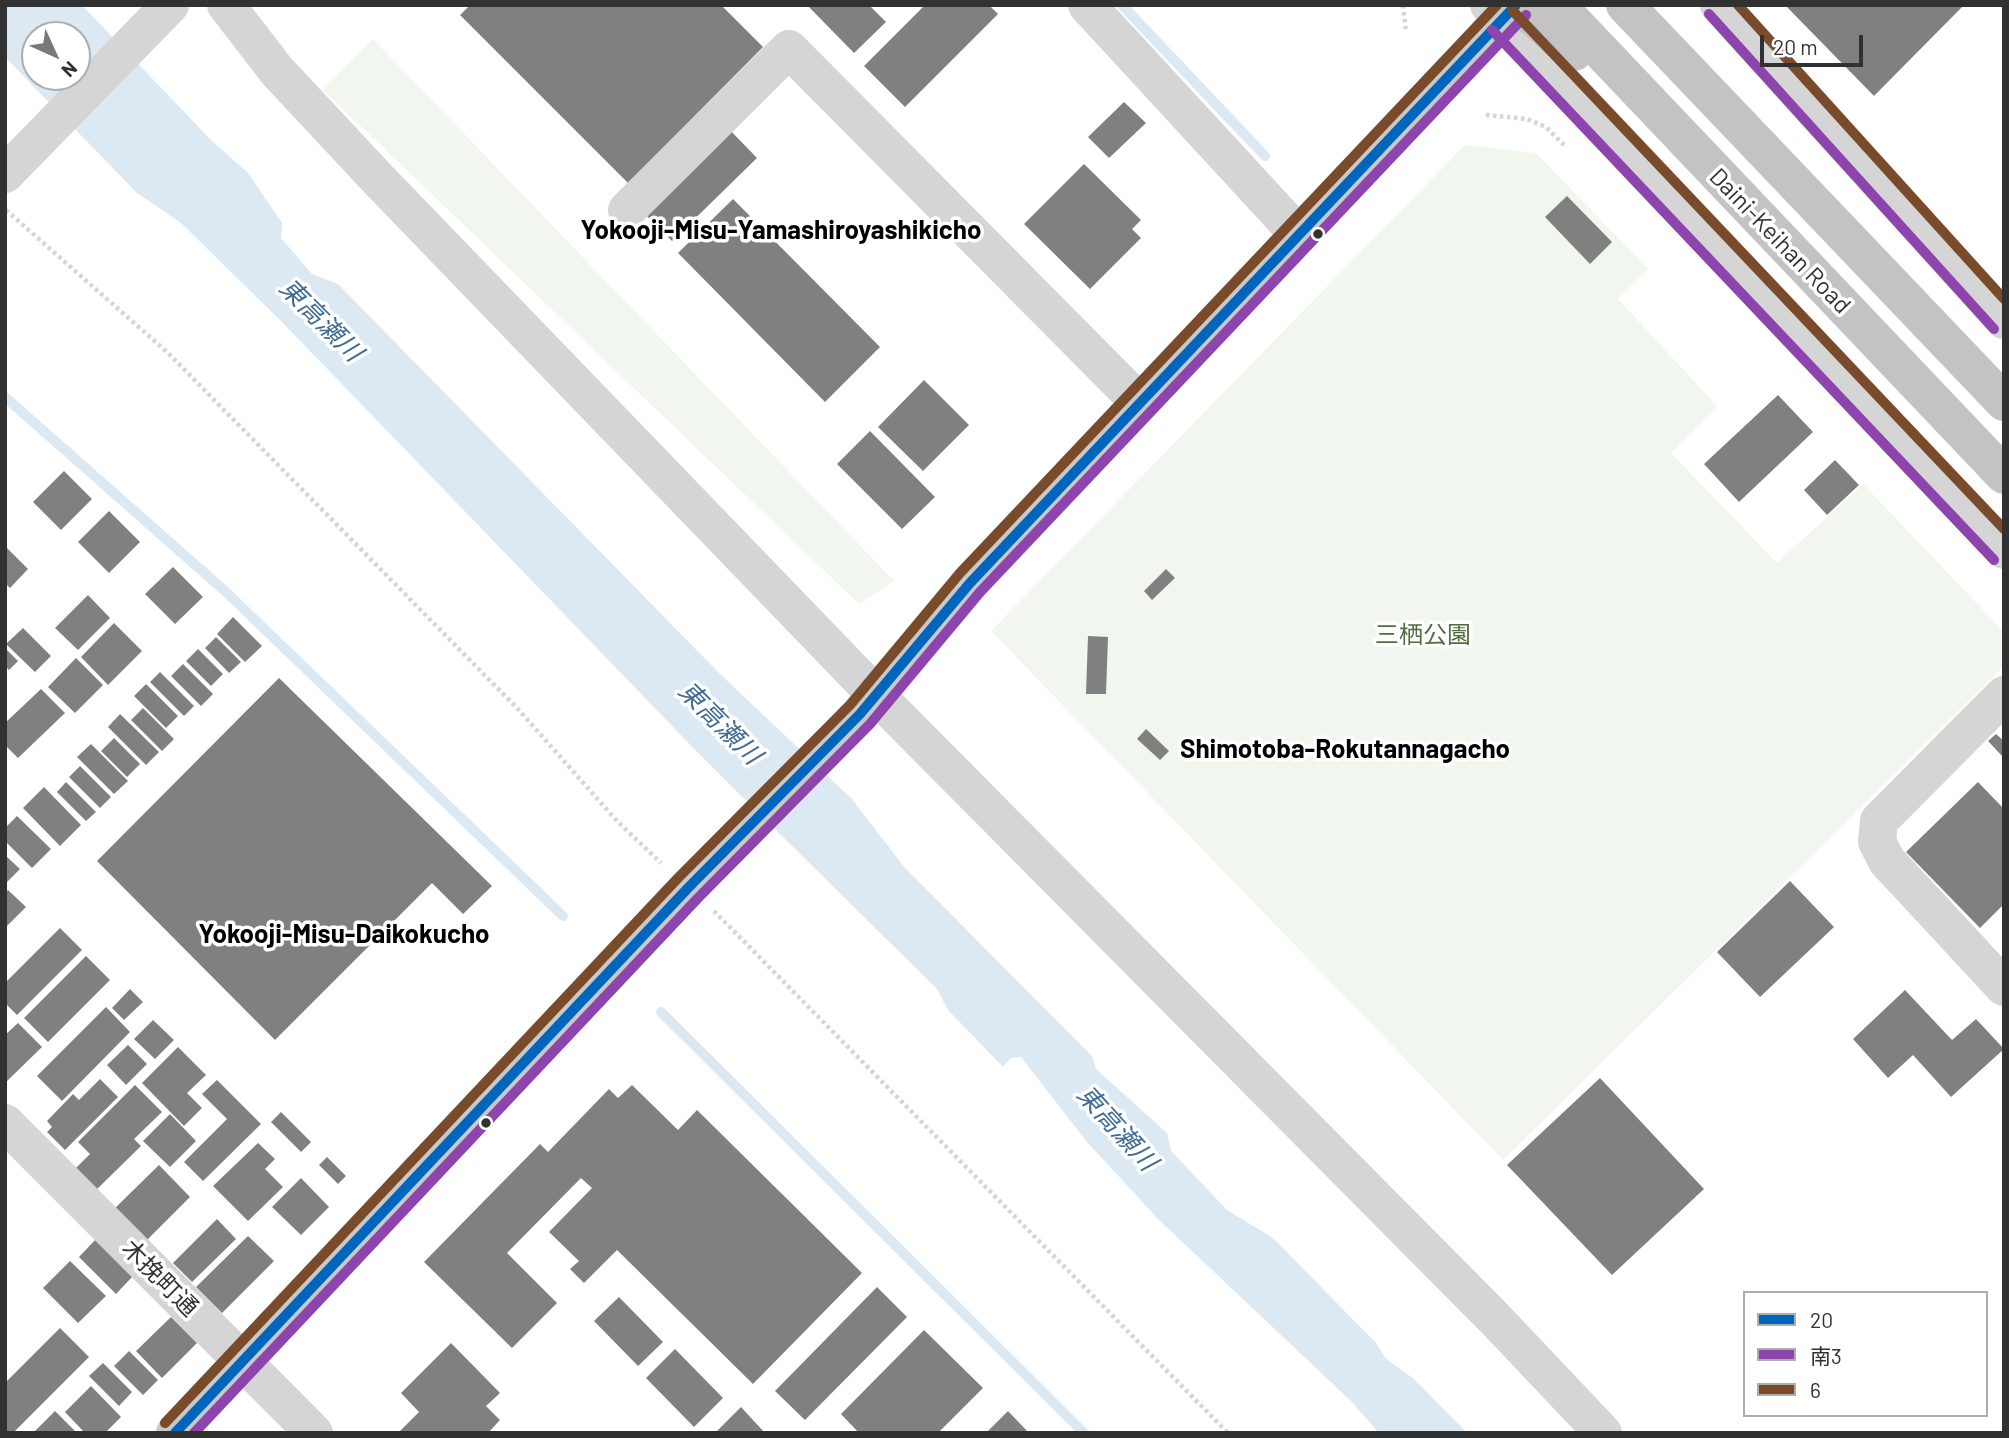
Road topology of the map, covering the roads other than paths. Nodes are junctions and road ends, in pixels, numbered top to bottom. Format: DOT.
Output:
graph roads {
  1 [pos="226,5"];
  2 [pos="1087,5"];
  3 [pos="1557,5"];
  4 [pos="1625,5"];
  5 [pos="1652,5"];
  6 [pos="1719,5"];
  7 [pos="167,8"];
  8 [pos="1506,9"];
  9 [pos="1761,146"];
  10 [pos="10,169"];
  11 [pos="1724,182"];
  12 [pos="627,210"];
  13 [pos="1299,235"];
  14 [pos="2004,320"];
  15 [pos="1138,401"];
  16 [pos="2004,402"];
  17 [pos="2004,475"];
  18 [pos="2004,550"];
  19 [pos="2004,695"];
  20 [pos="868,704"];
  21 [pos="2004,987"];
  22 [pos="5,1123"];
  23 [pos="243,1362"];
  24 [pos="175,1433"];
  25 [pos="314,1433"];
  26 [pos="1603,1433"];
  1 -- 20 [label="street"];
  2 -- 13 [label="street"];
  3 -- 11 [label="highway, Daini-Keihan Road"];
  4 -- 9 [label="highway, Daini-Keihan Road"];
  5 -- 9 [label="highway"];
  6 -- 14 [label="street"];
  7 -- 10 [label="street"];
  8 -- 11 [label="highway"];
  8 -- 13 [label="main road"];
  8 -- 18 [label="street"];
  9 -- 16 [label="highway, Daini-Keihan Road"];
  11 -- 17 [label="highway, Daini-Keihan Road"];
  12 -- 15 [label="street"];
  13 -- 15 [label="main road"];
  15 -- 20 [label="main road"];
  19 -- 21 [label="street"];
  20 -- 23 [label="main road"];
  20 -- 26 [label="street"];
  22 -- 23 [label="street, 木挽町通"];
  23 -- 24 [label="main road"];
  23 -- 25 [label="street, 木挽町通"];
}
